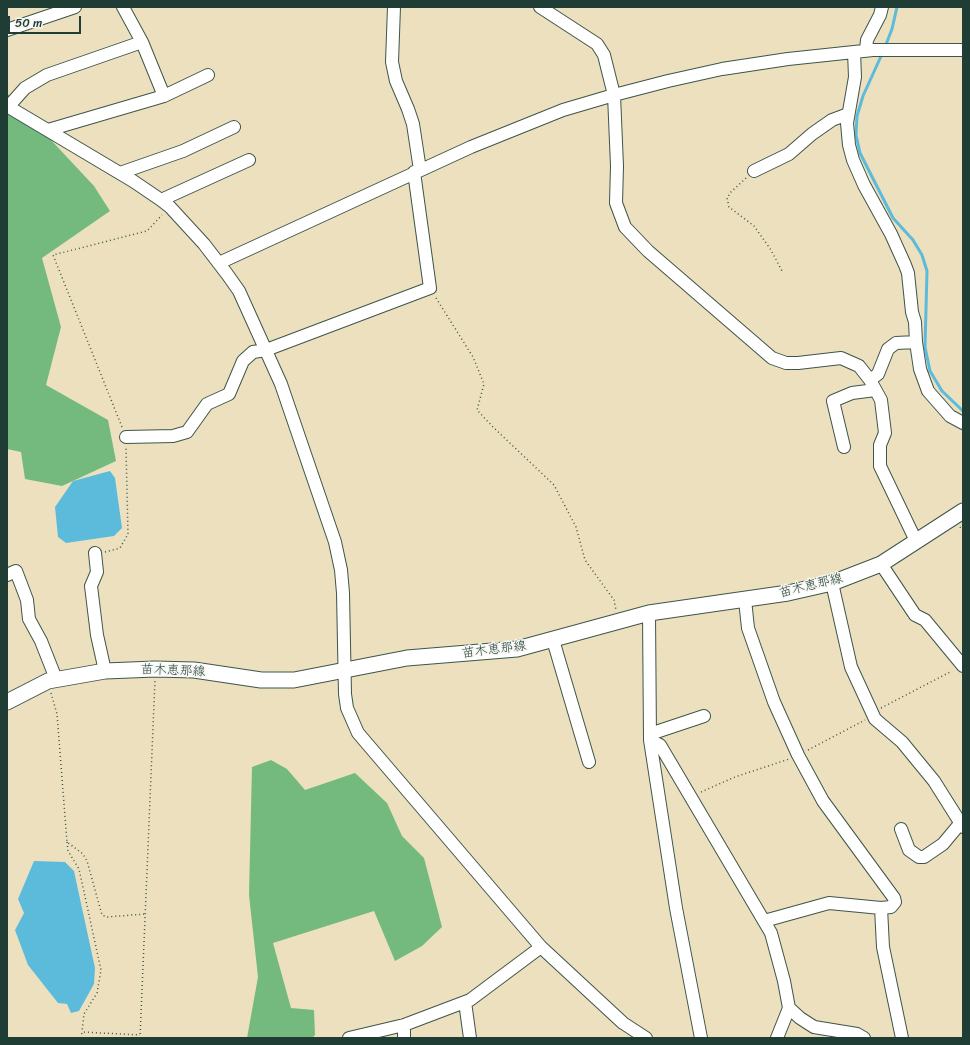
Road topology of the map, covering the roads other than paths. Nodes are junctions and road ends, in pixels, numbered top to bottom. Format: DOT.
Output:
graph roads {
  1 [pos="75,7"];
  2 [pos="123,7"];
  3 [pos="394,7"];
  4 [pos="540,7"];
  5 [pos="882,7"];
  6 [pos="7,30"];
  7 [pos="142,42"];
  8 [pos="963,50"];
  9 [pos="864,51"];
  10 [pos="208,75"];
  11 [pos="614,95"];
  12 [pos="164,96"];
  13 [pos="8,107"];
  14 [pos="848,114"];
  15 [pos="234,127"];
  16 [pos="48,130"];
  17 [pos="249,160"];
  18 [pos="417,171"];
  19 [pos="754,171"];
  20 [pos="120,173"];
  21 [pos="166,203"];
  22 [pos="219,263"];
  23 [pos="916,342"];
  24 [pos="266,350"];
  25 [pos="872,385"];
  26 [pos="963,423"];
  27 [pos="126,437"];
  28 [pos="844,447"];
  29 [pos="963,511"];
  30 [pos="916,541"];
  31 [pos="95,553"];
  32 [pos="881,564"];
  33 [pos="11,573"];
  34 [pos="832,583"];
  35 [pos="745,600"];
  36 [pos="649,614"];
  37 [pos="553,640"];
  38 [pos="963,665"];
  39 [pos="105,671"];
  40 [pos="343,671"];
  41 [pos="52,680"];
  42 [pos="7,702"];
  43 [pos="704,716"];
  44 [pos="650,737"];
  45 [pos="589,762"];
  46 [pos="962,824"];
  47 [pos="901,829"];
  48 [pos="881,908"];
  49 [pos="764,921"];
  50 [pos="541,948"];
  51 [pos="465,1002"];
  52 [pos="789,1008"];
  53 [pos="404,1025"];
  54 [pos="817,1032"];
  55 [pos="349,1038"];
  56 [pos="404,1038"];
  57 [pos="470,1038"];
  58 [pos="646,1038"];
  59 [pos="701,1038"];
  60 [pos="777,1038"];
  61 [pos="864,1038"];
  62 [pos="902,1038"];
  1 -- 6 [label="street"];
  2 -- 7 [label="street"];
  3 -- 18 [label="street"];
  4 -- 11 [label="street"];
  5 -- 9 [label="street"];
  7 -- 12 [label="street"];
  7 -- 13 [label="street"];
  8 -- 9 [label="street"];
  9 -- 11 [label="street"];
  9 -- 14 [label="street"];
  10 -- 12 [label="street"];
  11 -- 18 [label="street"];
  11 -- 25 [label="street"];
  12 -- 16 [label="street"];
  13 -- 16 [label="street"];
  14 -- 19 [label="street"];
  14 -- 23 [label="street"];
  15 -- 20 [label="street"];
  16 -- 20 [label="street"];
  17 -- 21 [label="street"];
  18 -- 22 [label="street"];
  18 -- 24 [label="street"];
  20 -- 21 [label="street"];
  21 -- 22 [label="street"];
  22 -- 24 [label="street"];
  23 -- 25 [label="street"];
  23 -- 26 [label="street"];
  24 -- 27 [label="street"];
  24 -- 40 [label="street"];
  25 -- 28 [label="street"];
  25 -- 30 [label="street"];
  29 -- 30 [label="main road, 苗木恵那線"];
  30 -- 32 [label="main road, 苗木恵那線"];
  31 -- 39 [label="street"];
  32 -- 34 [label="main road, 苗木恵那線"];
  32 -- 38 [label="street"];
  33 -- 41 [label="street"];
  34 -- 35 [label="main road, 苗木恵那線"];
  34 -- 46 [label="street"];
  35 -- 36 [label="main road, 苗木恵那線"];
  35 -- 48 [label="street"];
  36 -- 37 [label="main road, 苗木恵那線"];
  36 -- 44 [label="street"];
  37 -- 40 [label="main road, 苗木恵那線"];
  37 -- 45 [label="street"];
  39 -- 40 [label="main road, 苗木恵那線"];
  39 -- 41 [label="main road, 苗木恵那線"];
  40 -- 50 [label="street"];
  41 -- 42 [label="main road, 苗木恵那線"];
  43 -- 44 [label="street"];
  44 -- 49 [label="street"];
  44 -- 59 [label="street"];
  46 -- 47 [label="street"];
  48 -- 49 [label="street"];
  48 -- 62 [label="street"];
  49 -- 52 [label="street"];
  50 -- 51 [label="street"];
  50 -- 58 [label="street"];
  51 -- 53 [label="street"];
  51 -- 57 [label="street"];
  52 -- 54 [label="street"];
  52 -- 60 [label="street"];
  53 -- 55 [label="street"];
  53 -- 56 [label="street"];
  54 -- 61 [label="street"];
}
